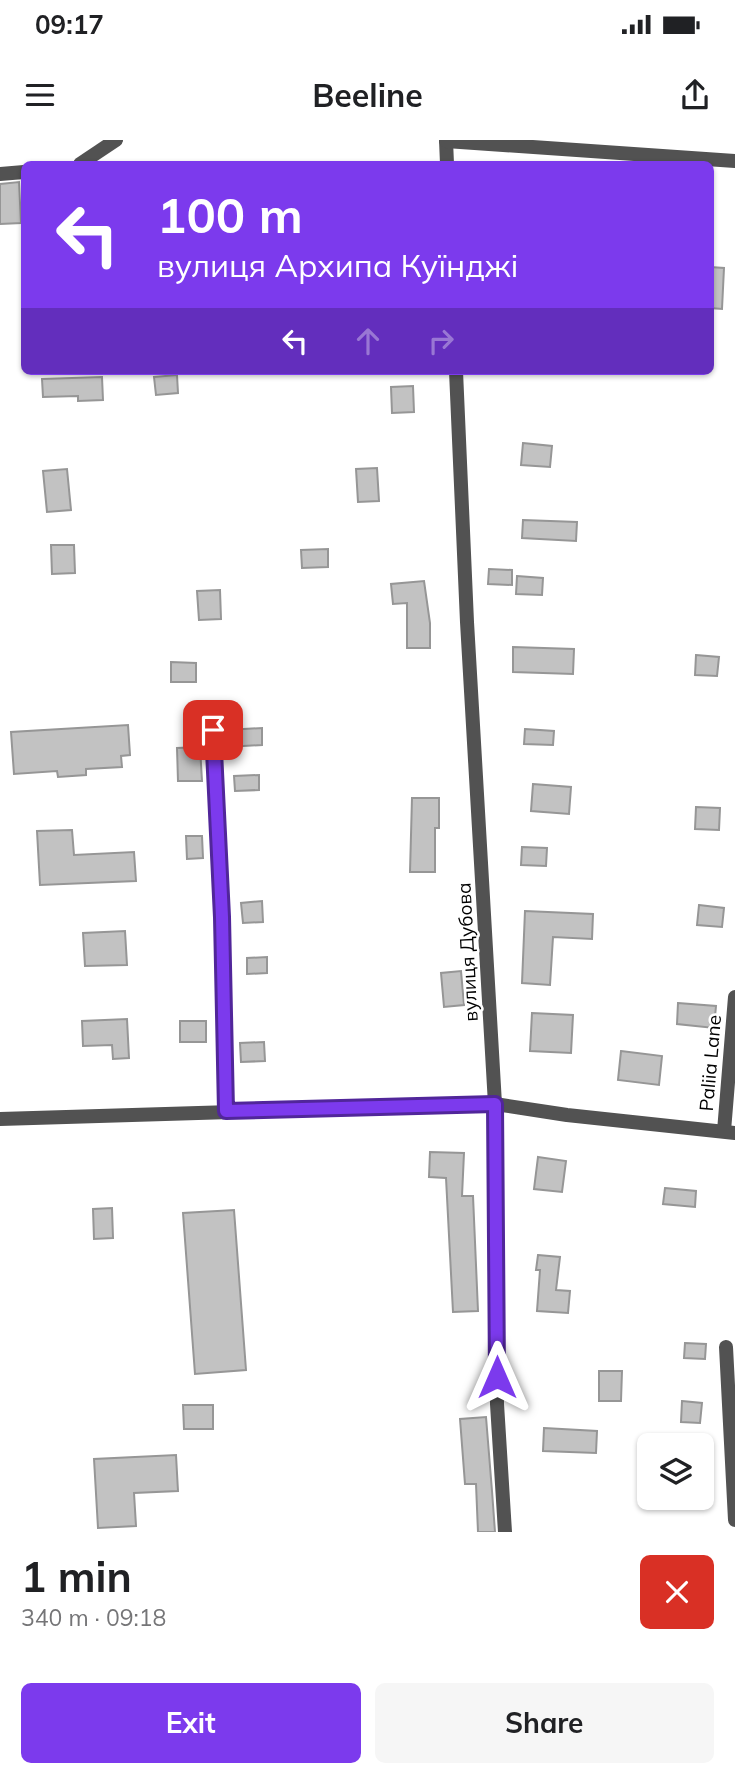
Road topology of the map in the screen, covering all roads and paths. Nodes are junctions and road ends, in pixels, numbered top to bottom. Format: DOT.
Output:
graph roads {
  1 [pos="116,140"];
  2 [pos="446,141"];
  3 [pos="84,161"];
  4 [pos="447,161"];
  5 [pos="735,161"];
  6 [pos="21,172"];
  7 [pos="0,174"];
  8 [pos="456,375"];
  9 [pos="213,730"];
  10 [pos="735,997"];
  11 [pos="495,1104"];
  12 [pos="226,1111"];
  13 [pos="0,1119"];
  14 [pos="730,1132"];
  15 [pos="726,1348"];
  16 [pos="735,1520"];
  17 [pos="505,1532"];
  1 -- 3 [label="street"];
  2 -- 4 [label="street"];
  2 -- 5 [label="street"];
  6 -- 7 [label="street"];
  8 -- 11 [label="street, вулиця Дубова"];
  9 -- 12 [label="street"];
  10 -- 14 [label="street, Paliia Lane"];
  11 -- 12 [label="street"];
  11 -- 14 [label="street"];
  11 -- 17 [label="street, вулиця Дубова"];
  12 -- 13 [label="street"];
  15 -- 16 [label="street"];
}
